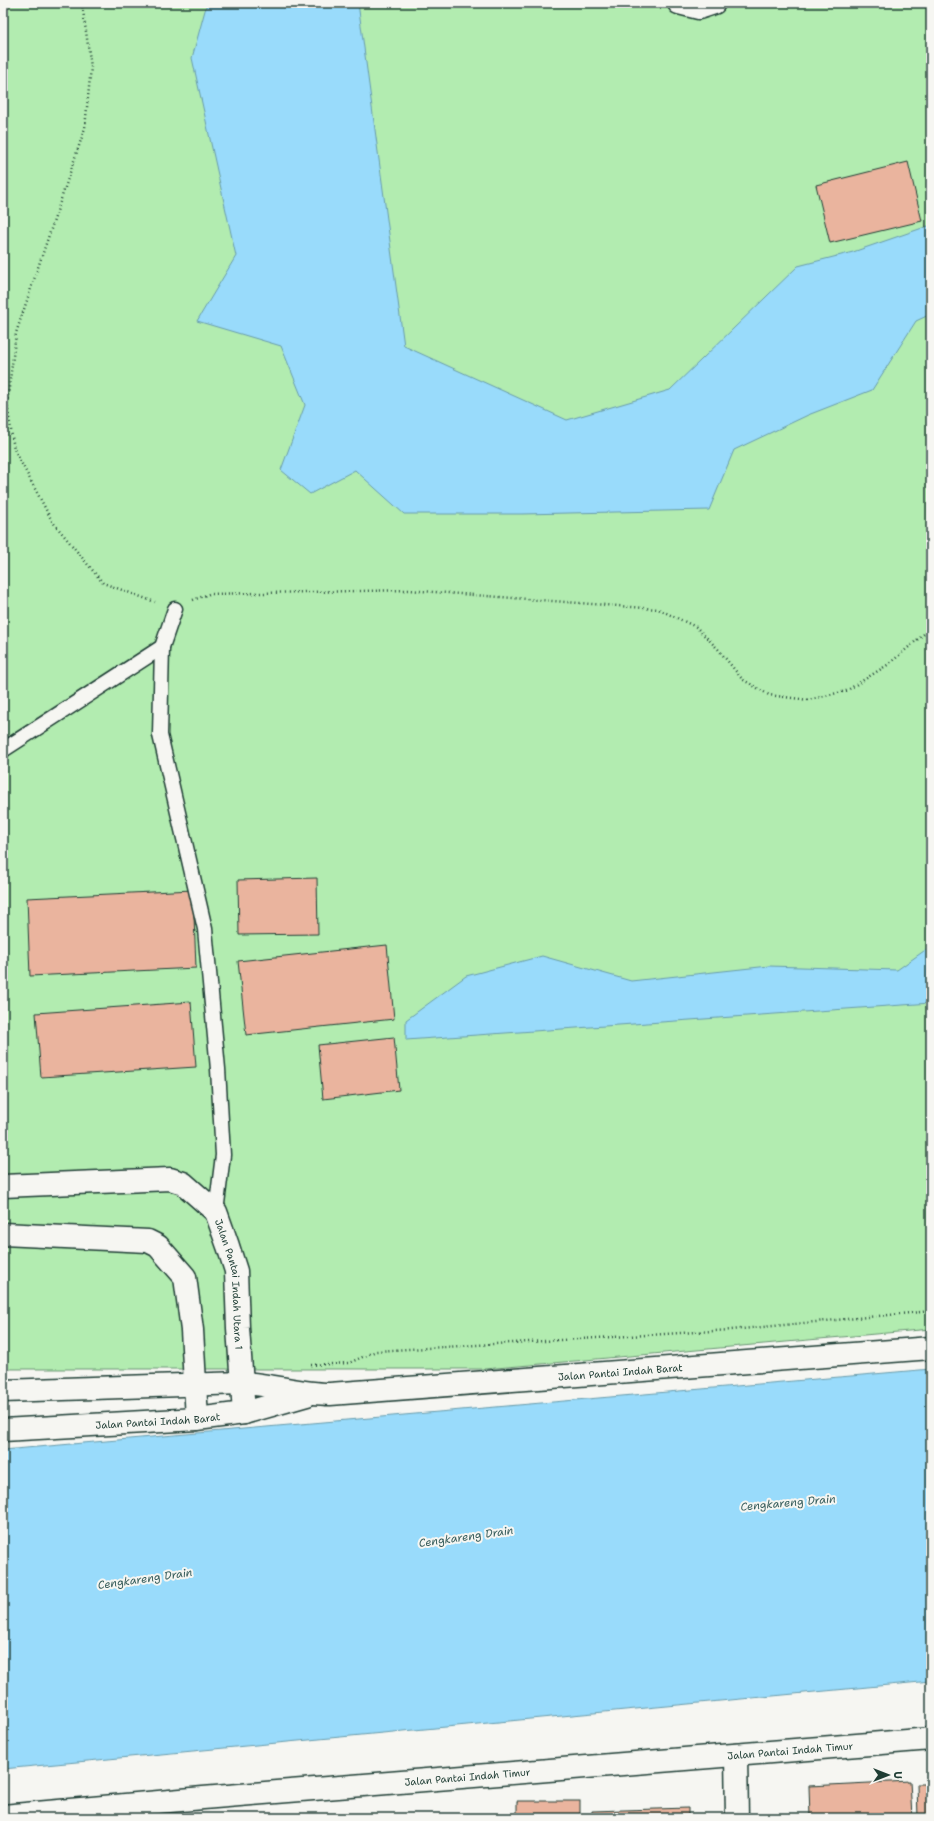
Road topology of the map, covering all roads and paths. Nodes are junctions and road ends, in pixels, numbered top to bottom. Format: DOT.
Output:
graph roads {
  1 [pos="82,3"];
  2 [pos="679,3"];
  3 [pos="714,3"];
  4 [pos="3,404"];
  5 [pos="7,404"];
  6 [pos="175,608"];
  7 [pos="931,628"];
  8 [pos="162,647"];
  9 [pos="3,750"];
  10 [pos="3,1186"];
  11 [pos="216,1212"];
  12 [pos="3,1234"];
  13 [pos="931,1311"];
  14 [pos="931,1348"];
  15 [pos="310,1365"];
  16 [pos="242,1383"];
  17 [pos="196,1384"];
  18 [pos="3,1391"];
  19 [pos="310,1394"];
  20 [pos="244,1413"];
  21 [pos="197,1419"];
  22 [pos="3,1430"];
  23 [pos="931,1740"];
  24 [pos="736,1755"];
  25 [pos="84,1814"];
  26 [pos="3,1816"];
  27 [pos="737,1818"];
  1 -- 5 [label="path"];
  2 -- 3 [label="street"];
  4 -- 5 [label="path"];
  5 -- 6 [label="path"];
  6 -- 7 [label="path"];
  6 -- 8 [label="lane"];
  8 -- 9 [label="lane"];
  8 -- 11 [label="lane"];
  10 -- 11 [label="street, Jalan Pantai Indah Utara 1"];
  11 -- 16 [label="street, Jalan Pantai Indah Utara 1"];
  12 -- 17 [label="street"];
  13 -- 15 [label="path"];
  14 -- 19 [label="street, Jalan Pantai Indah Barat"];
  16 -- 17 [label="street, Jalan Pantai Indah Barat"];
  16 -- 19 [label="street, Jalan Pantai Indah Barat"];
  16 -- 20 [label="street, Jalan Pantai Indah Utara 1"];
  17 -- 18 [label="street, Jalan Pantai Indah Barat"];
  17 -- 21 [label="street"];
  19 -- 20 [label="street, Jalan Pantai Indah Barat"];
  20 -- 21 [label="street, Jalan Pantai Indah Barat"];
  21 -- 22 [label="street, Jalan Pantai Indah Barat"];
  23 -- 24 [label="street, Jalan Pantai Indah Timur"];
  24 -- 25 [label="street, Jalan Pantai Indah Timur"];
  24 -- 27 [label="street"];
  25 -- 26 [label="street, Jalan Pantai Indah Timur"];
}
